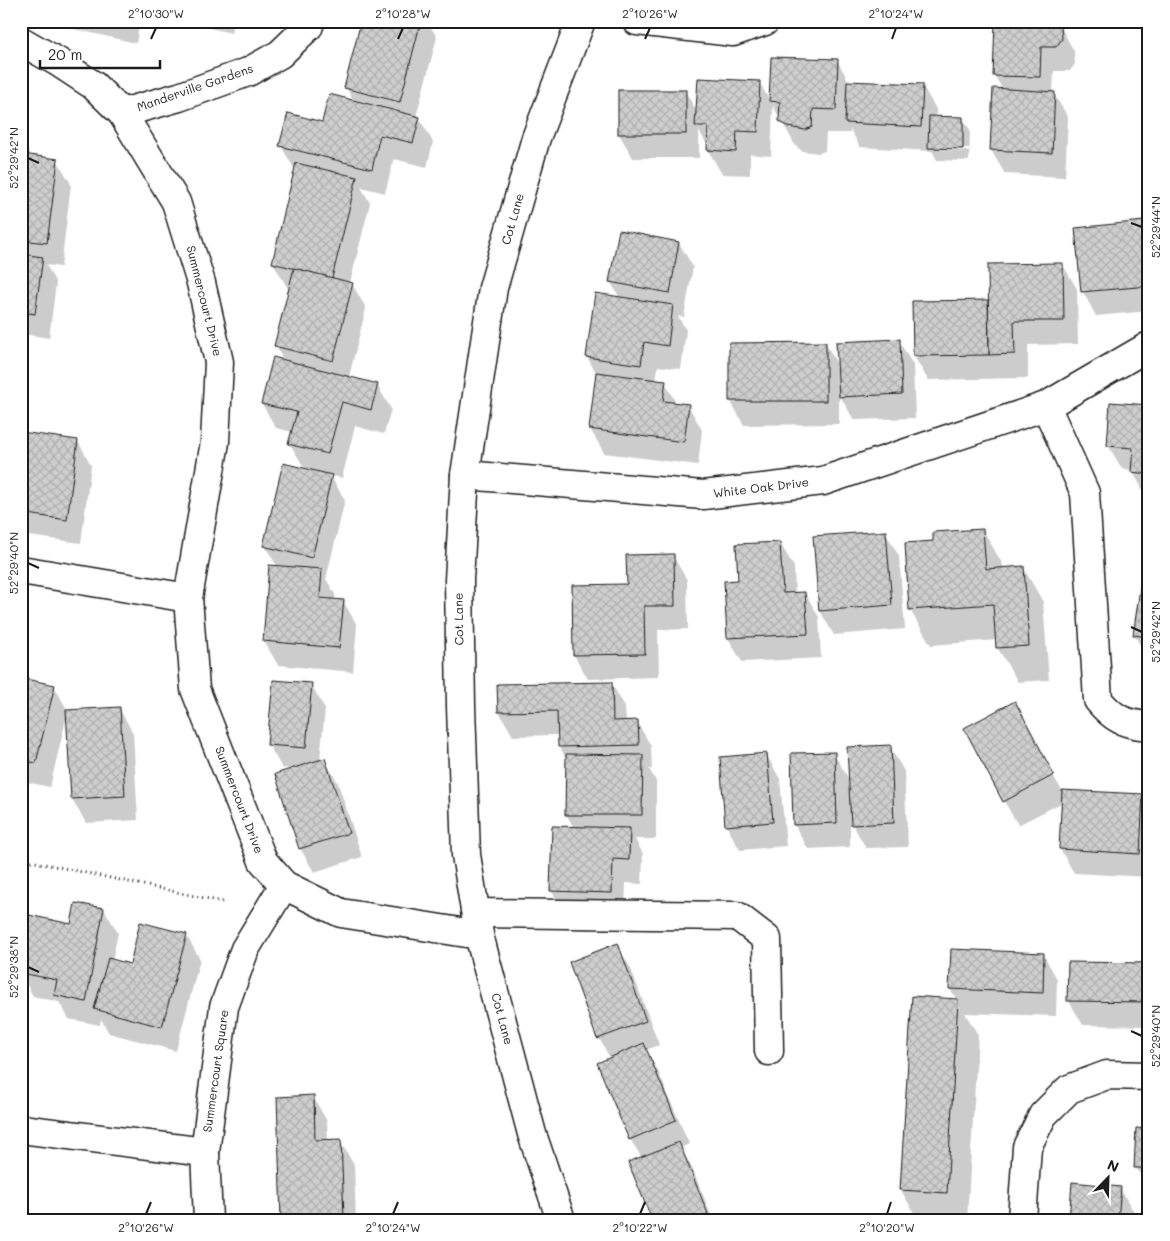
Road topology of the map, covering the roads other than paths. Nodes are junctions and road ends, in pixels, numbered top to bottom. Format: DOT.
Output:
graph roads {
  1 [pos="310,21"];
  2 [pos="581,21"];
  3 [pos="637,21"];
  4 [pos="765,21"];
  5 [pos="674,23"];
  6 [pos="21,42"];
  7 [pos="122,113"];
  8 [pos="1149,346"];
  9 [pos="1046,406"];
  10 [pos="465,475"];
  11 [pos="21,570"];
  12 [pos="188,598"];
  13 [pos="1149,726"];
  14 [pos="284,884"];
  15 [pos="477,924"];
  16 [pos="769,1051"];
  17 [pos="1149,1076"];
  18 [pos="21,1129"];
  19 [pos="205,1152"];
  20 [pos="208,1220"];
  21 [pos="561,1220"];
  22 [pos="1022,1220"];
  1 -- 7 [label="street, Manderville Gardens"];
  2 -- 10 [label="street, Cot Lane"];
  3 -- 5 [label="street"];
  4 -- 5 [label="street"];
  6 -- 7 [label="street, Summercourt Drive"];
  7 -- 12 [label="street, Summercourt Drive"];
  8 -- 9 [label="street, White Oak Drive"];
  9 -- 10 [label="street, White Oak Drive"];
  9 -- 13 [label="street"];
  10 -- 15 [label="street, Cot Lane"];
  11 -- 12 [label="street"];
  12 -- 14 [label="street, Summercourt Drive"];
  14 -- 15 [label="street, Summercourt Drive"];
  14 -- 19 [label="street, Summercourt Square"];
  15 -- 16 [label="street, Summercourt Drive"];
  15 -- 21 [label="street, Cot Lane"];
  17 -- 22 [label="street"];
  18 -- 19 [label="street"];
  19 -- 20 [label="street, Summercourt Square"];
}
